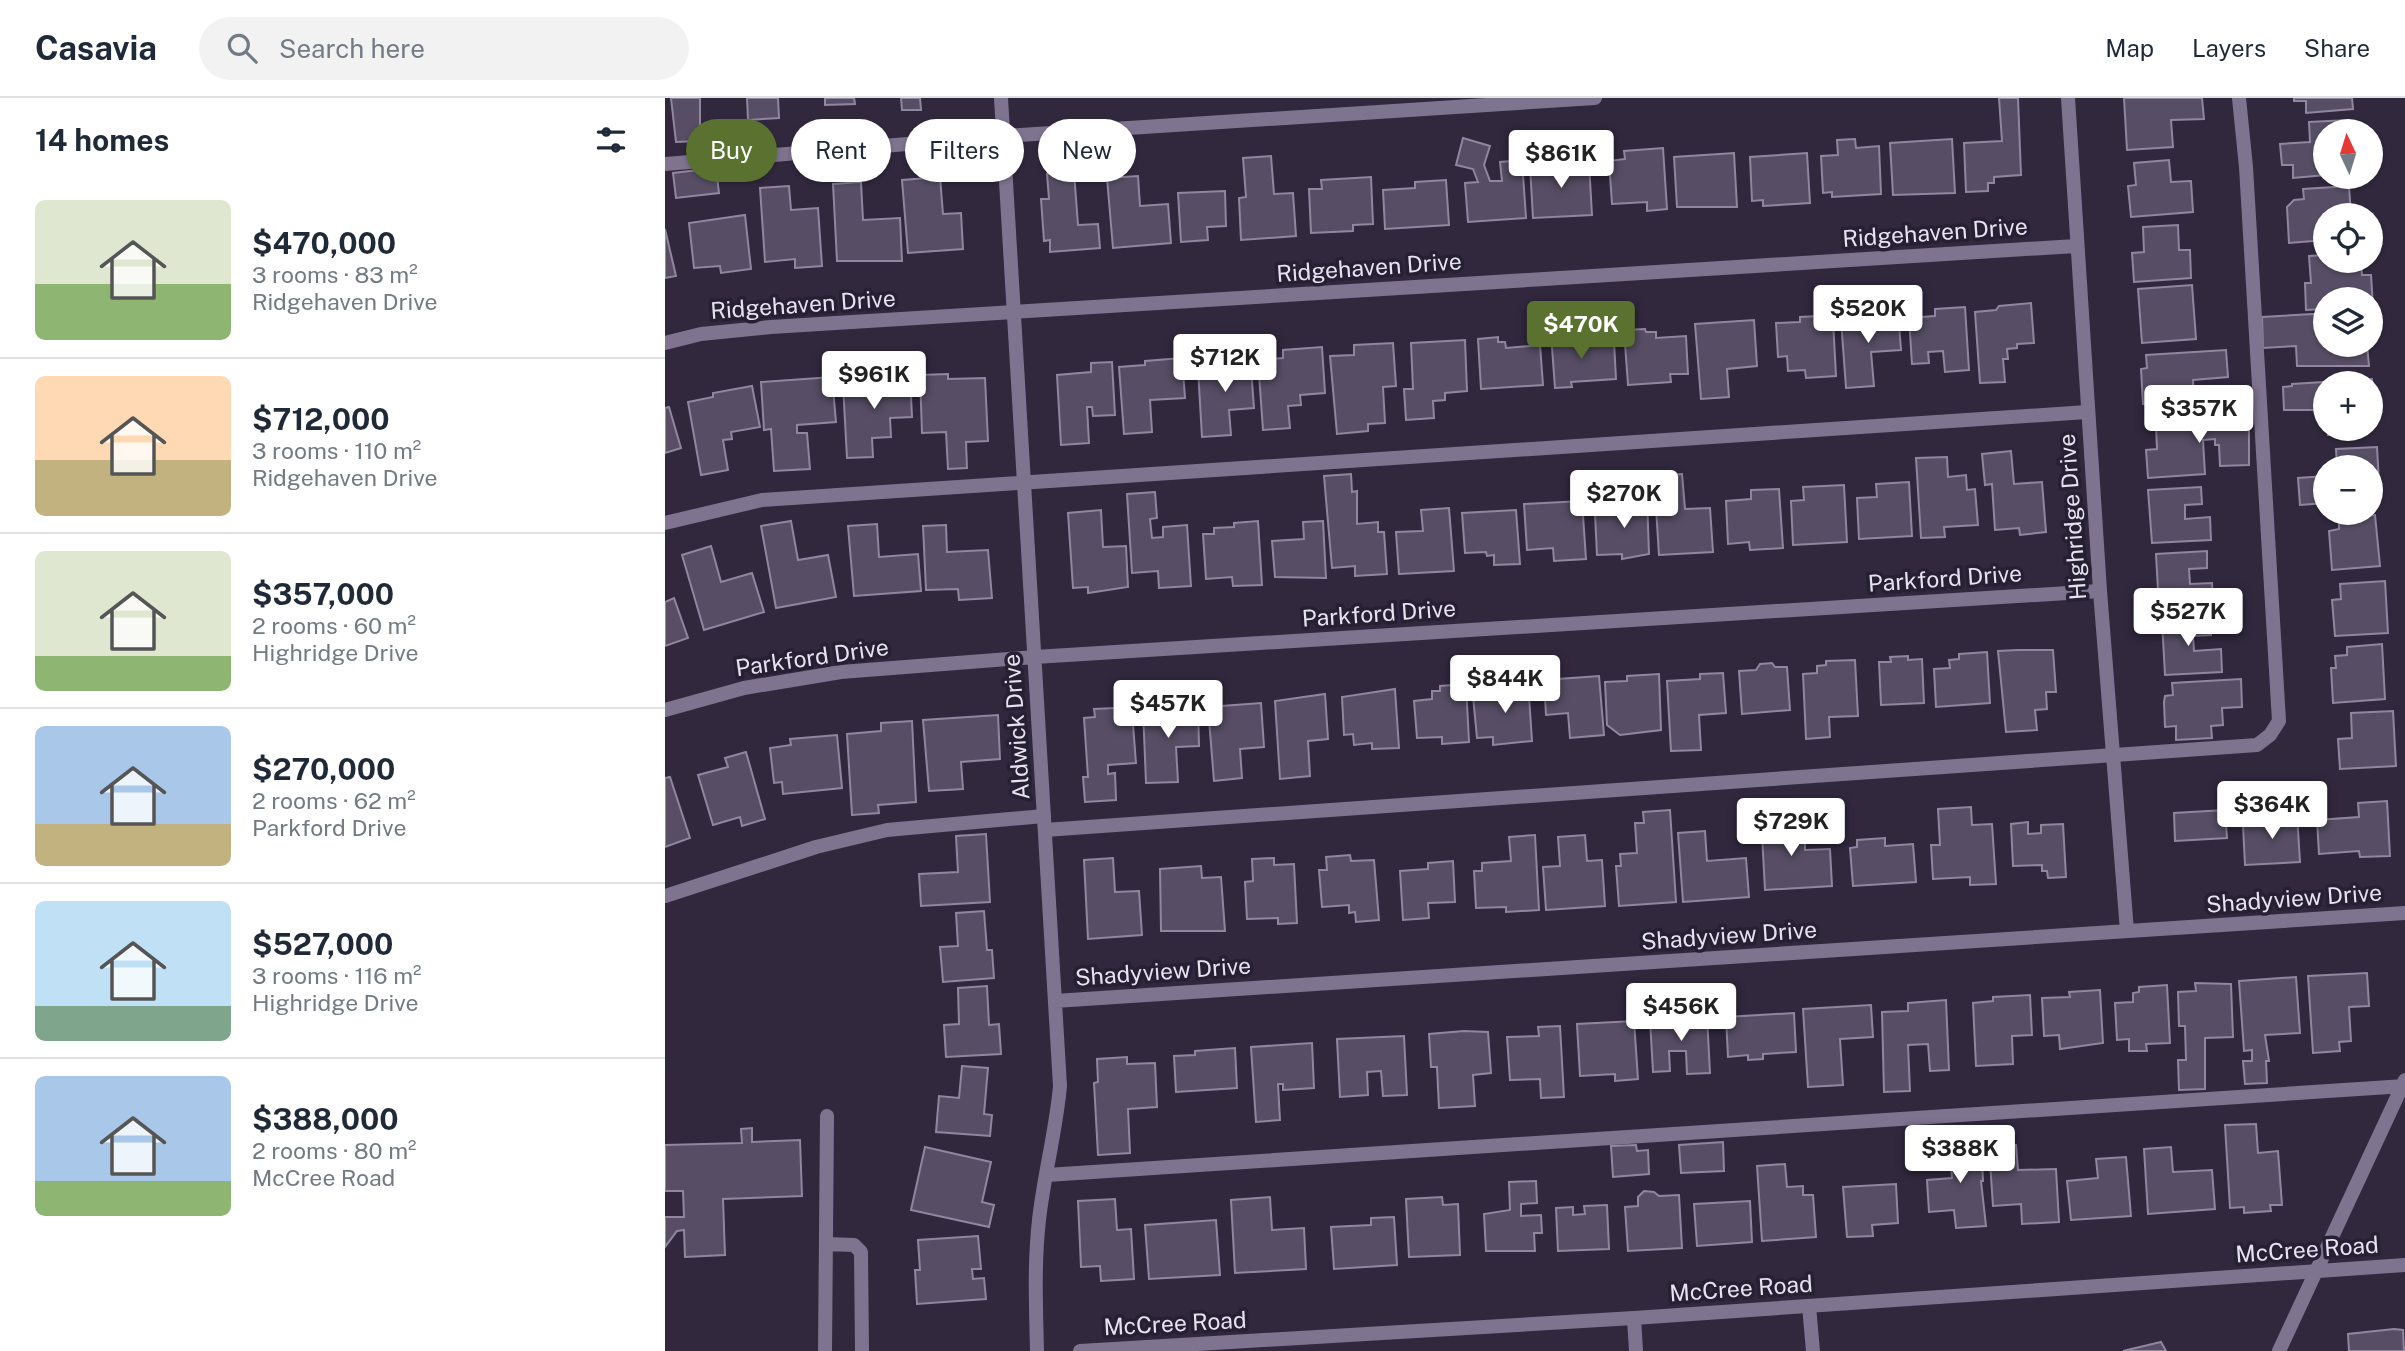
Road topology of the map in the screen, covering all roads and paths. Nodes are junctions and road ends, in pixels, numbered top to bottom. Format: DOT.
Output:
graph roads {
  1 [pos="1002,98"];
  2 [pos="1595,98"];
  3 [pos="2068,98"];
  4 [pos="2239,98"];
  5 [pos="1003,119"];
  6 [pos="1024,135"];
  7 [pos="905,144"];
  8 [pos="665,164"];
  9 [pos="1006,182"];
  10 [pos="2076,246"];
  11 [pos="1013,312"];
  12 [pos="665,343"];
  13 [pos="2087,412"];
  14 [pos="1023,481"];
  15 [pos="665,523"];
  16 [pos="2100,591"];
  17 [pos="1035,657"];
  18 [pos="665,710"];
  19 [pos="2113,757"];
  20 [pos="1045,823"];
  21 [pos="665,896"];
  22 [pos="2405,913"];
  23 [pos="2127,932"];
  24 [pos="1055,1001"];
  25 [pos="2404,1084"];
  26 [pos="827,1116"];
  27 [pos="1047,1175"];
  28 [pos="826,1244"];
  29 [pos="2405,1265"];
  30 [pos="2316,1272"];
  31 [pos="1809,1306"];
  32 [pos="1634,1318"];
  33 [pos="825,1351"];
  34 [pos="862,1351"];
  35 [pos="1037,1351"];
  36 [pos="1080,1351"];
  37 [pos="1636,1351"];
  38 [pos="1813,1351"];
  39 [pos="2279,1351"];
  1 -- 5 [label="street, Aldwick Drive"];
  2 -- 6 [label="street"];
  3 -- 10 [label="street, Highridge Drive"];
  4 -- 19 [label="street"];
  7 -- 8 [label="street"];
  9 -- 11 [label="street, Aldwick Drive"];
  10 -- 11 [label="street, Ridgehaven Drive"];
  10 -- 13 [label="street, Highridge Drive"];
  11 -- 12 [label="street, Ridgehaven Drive"];
  11 -- 14 [label="street, Aldwick Drive"];
  13 -- 14 [label="street"];
  13 -- 16 [label="street, Highridge Drive"];
  14 -- 15 [label="street"];
  14 -- 17 [label="street, Aldwick Drive"];
  16 -- 17 [label="street, Parkford Drive"];
  16 -- 19 [label="street, Highridge Drive"];
  17 -- 18 [label="street, Parkford Drive"];
  17 -- 20 [label="street, Aldwick Drive"];
  19 -- 20 [label="street"];
  19 -- 23 [label="street, Highridge Drive"];
  20 -- 21 [label="street"];
  20 -- 24 [label="street, Aldwick Drive"];
  22 -- 23 [label="street, Shadyview Drive"];
  23 -- 24 [label="street, Shadyview Drive"];
  24 -- 27 [label="street, Aldwick Drive"];
  25 -- 27 [label="street"];
  25 -- 30 [label="street"];
  26 -- 28 [label="street"];
  27 -- 35 [label="street, Aldwick Drive"];
  28 -- 33 [label="street"];
  28 -- 34 [label="street"];
  29 -- 30 [label="street, McCree Road"];
  30 -- 31 [label="street, McCree Road"];
  30 -- 39 [label="street"];
  31 -- 32 [label="street, McCree Road"];
  31 -- 38 [label="street"];
  32 -- 36 [label="street, McCree Road"];
  32 -- 37 [label="street"];
}
